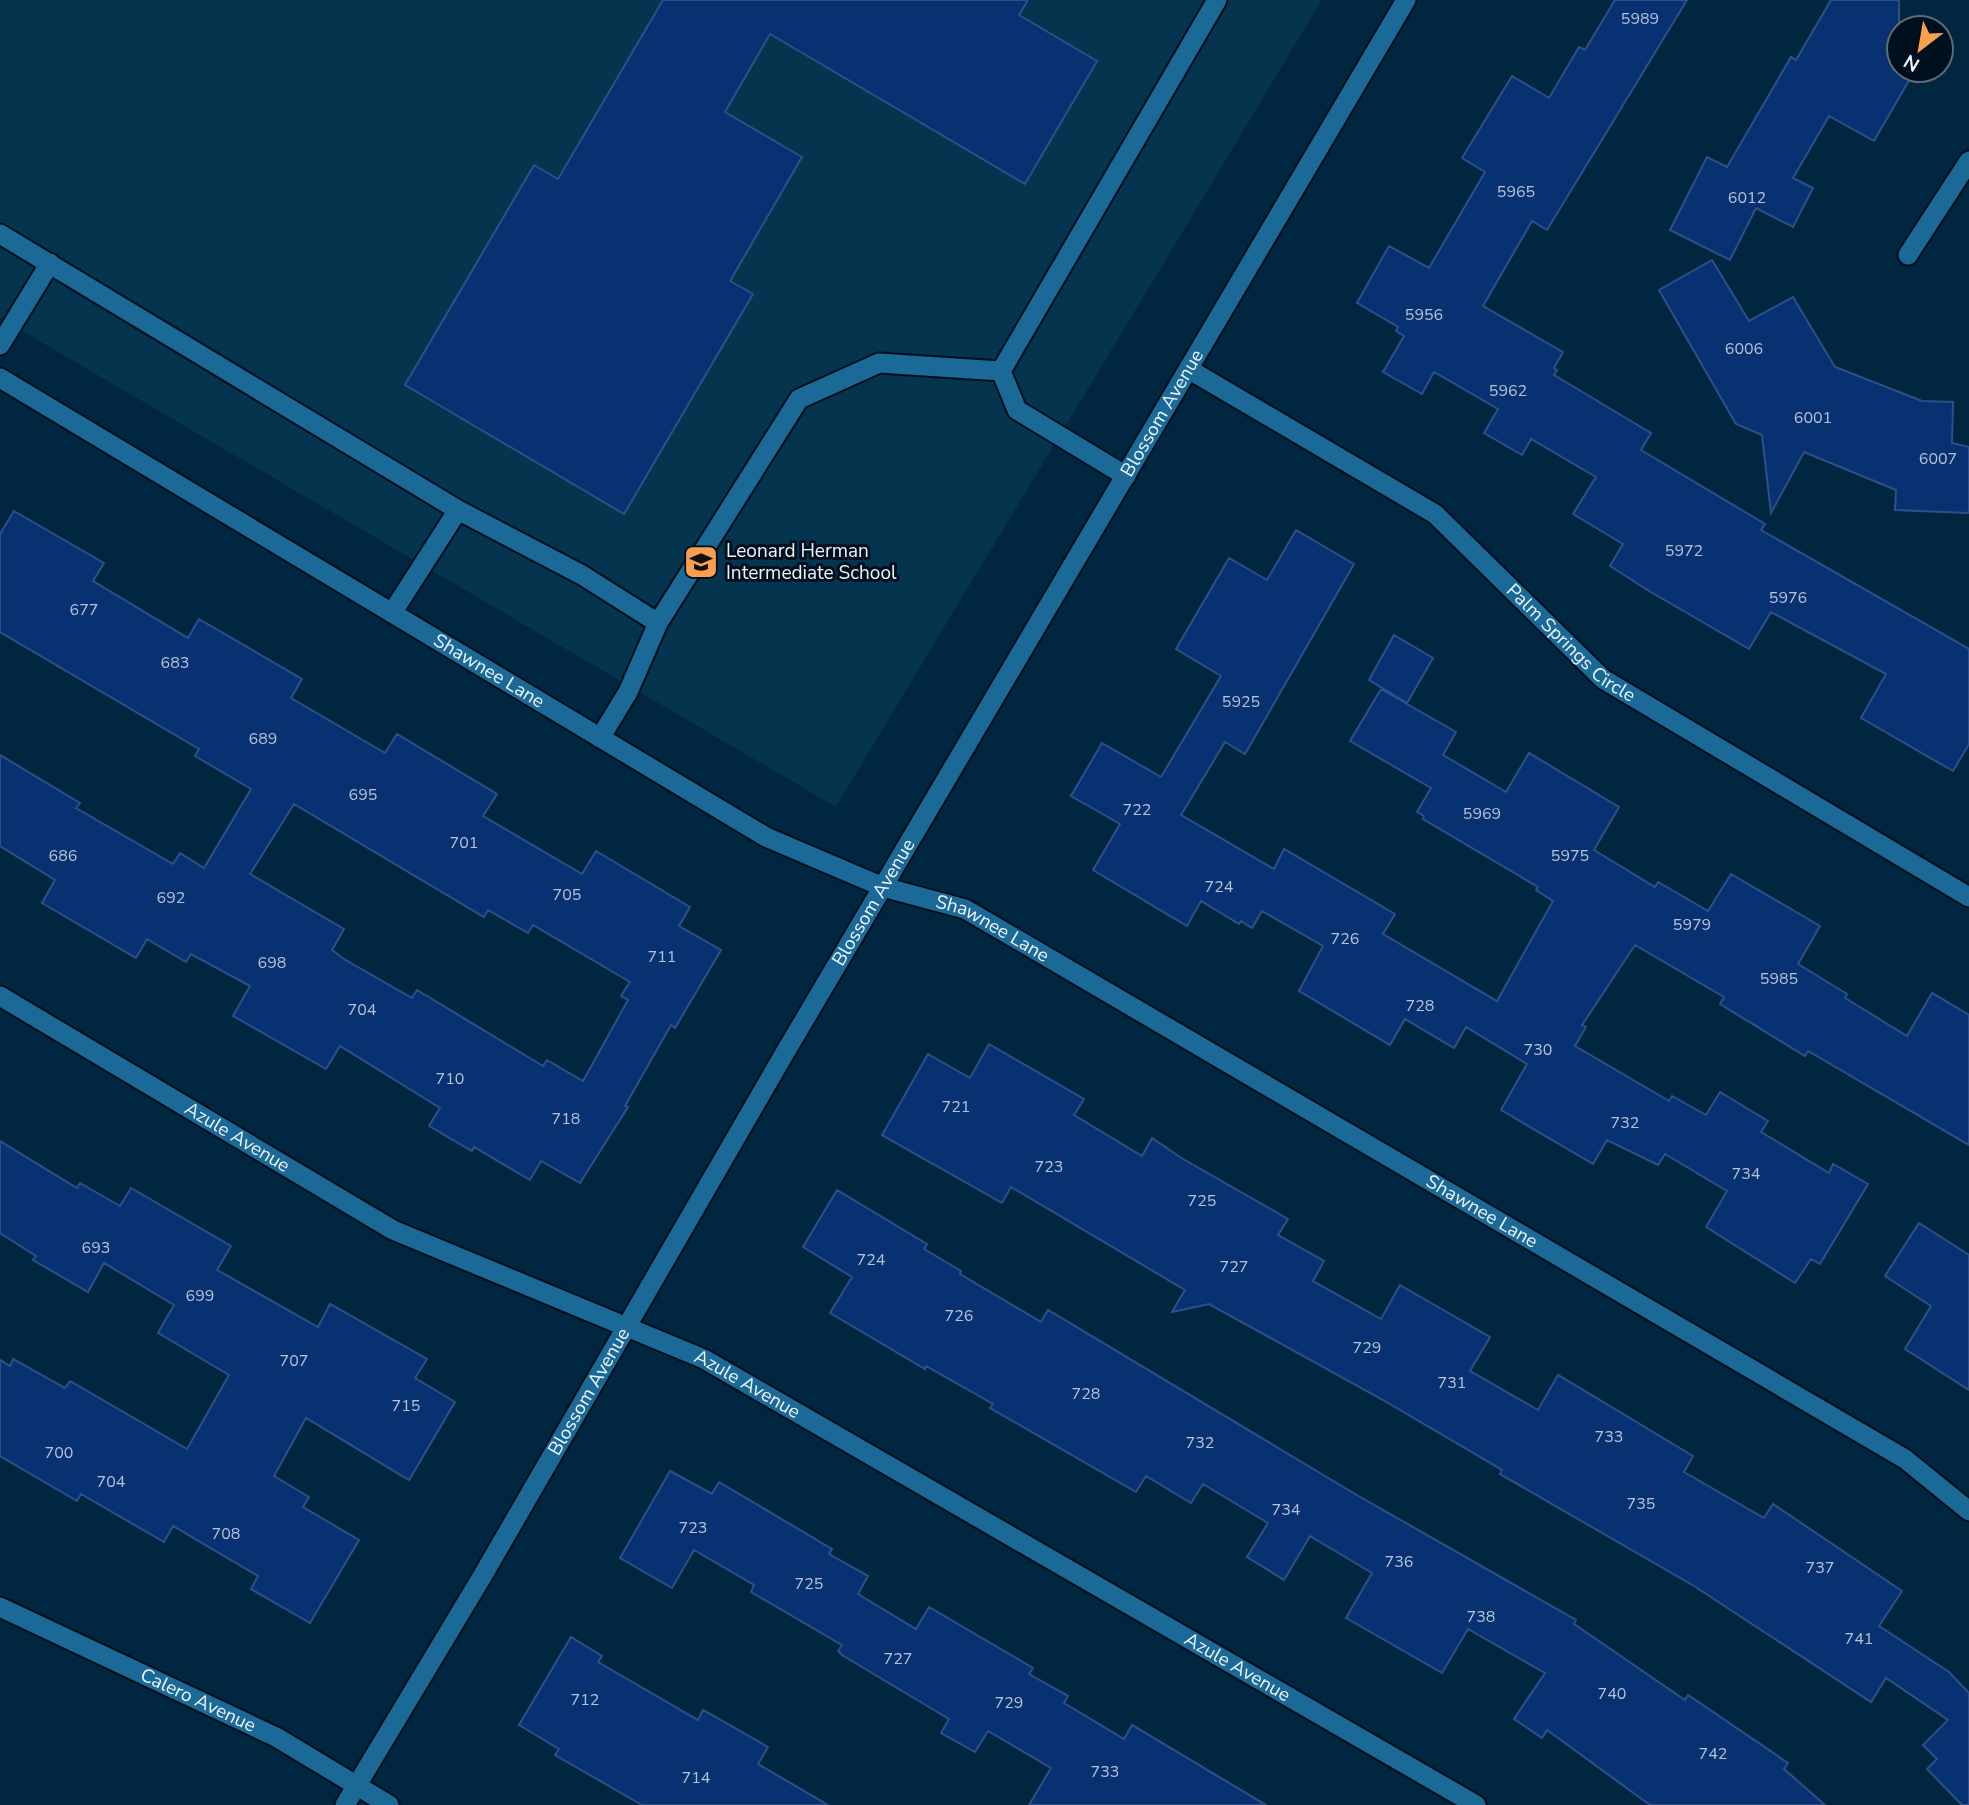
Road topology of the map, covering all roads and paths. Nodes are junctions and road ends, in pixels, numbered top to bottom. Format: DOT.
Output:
graph roads {
  1 [pos="1217,0"];
  2 [pos="1406,0"];
  3 [pos="1969,161"];
  4 [pos="0,234"];
  5 [pos="1908,256"];
  6 [pos="50,263"];
  7 [pos="0,345"];
  8 [pos="1190,370"];
  9 [pos="1001,371"];
  10 [pos="0,378"];
  11 [pos="1126,476"];
  12 [pos="458,510"];
  13 [pos="392,613"];
  14 [pos="658,623"];
  15 [pos="600,738"];
  16 [pos="883,887"];
  17 [pos="1969,897"];
  18 [pos="0,996"];
  19 [pos="625,1329"];
  20 [pos="1969,1511"];
  21 [pos="0,1607"];
  22 [pos="357,1786"];
  23 [pos="345,1805"];
  24 [pos="389,1805"];
  25 [pos="1476,1805"];
  1 -- 9 [label="street"];
  2 -- 8 [label="street, Blossom Avenue"];
  3 -- 5 [label="street"];
  4 -- 6 [label="street"];
  6 -- 7 [label="street"];
  6 -- 12 [label="street"];
  8 -- 11 [label="street, Blossom Avenue"];
  8 -- 17 [label="street, Palm Springs Circle"];
  9 -- 11 [label="street"];
  9 -- 14 [label="street"];
  10 -- 13 [label="street, Shawnee Lane"];
  11 -- 16 [label="street, Blossom Avenue"];
  12 -- 13 [label="street"];
  12 -- 14 [label="street"];
  13 -- 15 [label="street, Shawnee Lane"];
  14 -- 15 [label="street"];
  15 -- 16 [label="street, Shawnee Lane"];
  16 -- 19 [label="street, Blossom Avenue"];
  16 -- 20 [label="street, Shawnee Lane"];
  18 -- 19 [label="street, Azule Avenue"];
  19 -- 22 [label="street, Blossom Avenue"];
  19 -- 25 [label="street, Azule Avenue"];
  21 -- 22 [label="street, Calero Avenue"];
  22 -- 23 [label="street, Blossom Avenue"];
  22 -- 24 [label="street, Calero Avenue"];
}
